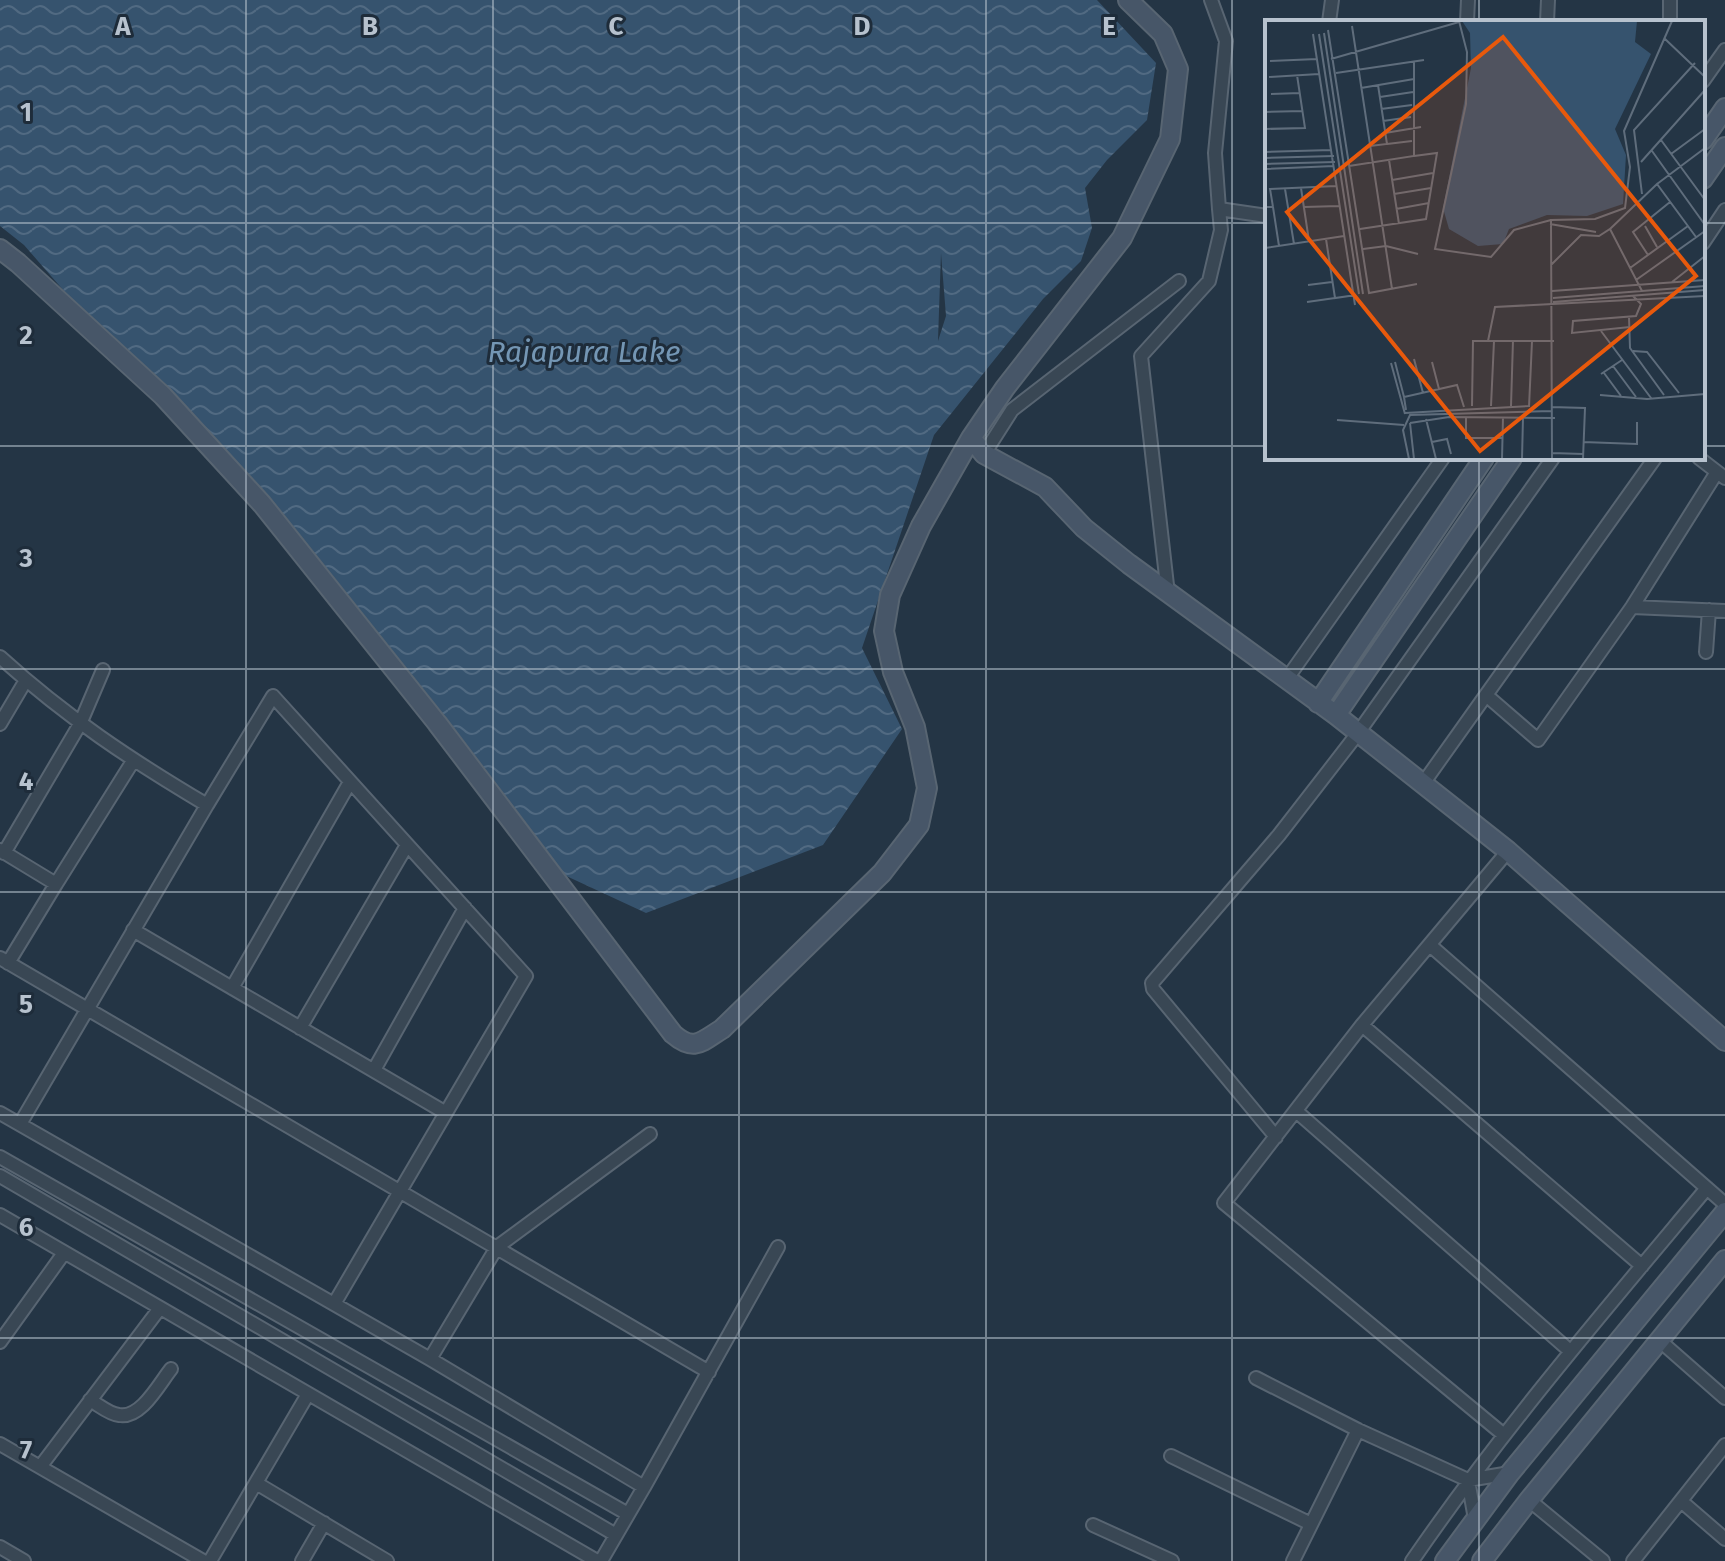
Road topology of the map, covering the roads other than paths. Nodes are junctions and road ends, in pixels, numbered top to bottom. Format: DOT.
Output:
graph roads {
  1 [pos="1128,0"];
  2 [pos="1211,0"];
  3 [pos="1332,0"];
  4 [pos="1468,0"];
  5 [pos="1548,0"];
  6 [pos="1329,20"];
  7 [pos="1467,20"];
  8 [pos="1547,20"];
  9 [pos="1725,50"];
  10 [pos="1705,78"];
  11 [pos="1725,108"];
  12 [pos="1705,137"];
  13 [pos="1725,147"];
  14 [pos="1705,176"];
  15 [pos="1219,209"];
  16 [pos="1725,210"];
  17 [pos="1265,216"];
  18 [pos="1705,240"];
  19 [pos="0,249"];
  20 [pos="1179,281"];
  21 [pos="971,438"];
  22 [pos="984,454"];
  23 [pos="1442,460"];
  24 [pos="1483,460"];
  25 [pos="1511,460"];
  26 [pos="1552,460"];
  27 [pos="1654,460"];
  28 [pos="1702,460"];
  29 [pos="1721,475"];
  30 [pos="1168,594"];
  31 [pos="1632,607"];
  32 [pos="1709,610"];
  33 [pos="1725,611"];
  34 [pos="1706,652"];
  35 [pos="0,657"];
  36 [pos="103,670"];
  37 [pos="26,680"];
  38 [pos="1286,680"];
  39 [pos="1486,695"];
  40 [pos="1318,703"];
  41 [pos="1336,715"];
  42 [pos="0,724"];
  43 [pos="80,724"];
  44 [pos="1358,733"];
  45 [pos="133,761"];
  46 [pos="350,782"];
  47 [pos="1422,785"];
  48 [pos="207,805"];
  49 [pos="407,845"];
  50 [pos="1508,851"];
  51 [pos="2,852"];
  52 [pos="56,884"];
  53 [pos="465,908"];
  54 [pos="133,930"];
  55 [pos="1431,946"];
  56 [pos="4,961"];
  57 [pos="232,988"];
  58 [pos="87,1009"];
  59 [pos="1362,1025"];
  60 [pos="300,1028"];
  61 [pos="1725,1041"];
  62 [pos="374,1070"];
  63 [pos="1296,1111"];
  64 [pos="0,1113"];
  65 [pos="446,1113"];
  66 [pos="20,1124"];
  67 [pos="650,1134"];
  68 [pos="1276,1137"];
  69 [pos="0,1157"];
  70 [pos="0,1176"];
  71 [pos="1707,1188"];
  72 [pos="401,1191"];
  73 [pos="1725,1204"];
  74 [pos="1725,1212"];
  75 [pos="0,1215"];
  76 [pos="497,1247"];
  77 [pos="778,1247"];
  78 [pos="64,1253"];
  79 [pos="1725,1260"];
  80 [pos="1642,1266"];
  81 [pos="334,1304"];
  82 [pos="160,1308"];
  83 [pos="1659,1340"];
  84 [pos="0,1342"];
  85 [pos="1570,1351"];
  86 [pos="430,1359"];
  87 [pos="171,1369"];
  88 [pos="709,1372"];
  89 [pos="1256,1378"];
  90 [pos="308,1394"];
  91 [pos="1725,1398"];
  92 [pos="90,1400"];
  93 [pos="1358,1430"];
  94 [pos="1504,1435"];
  95 [pos="0,1444"];
  96 [pos="1725,1445"];
  97 [pos="1171,1456"];
  98 [pos="40,1467"];
  99 [pos="1510,1473"];
  100 [pos="1468,1480"];
  101 [pos="256,1483"];
  102 [pos="644,1487"];
  103 [pos="1529,1500"];
  104 [pos="1681,1501"];
  105 [pos="628,1514"];
  106 [pos="1475,1519"];
  107 [pos="324,1523"];
  108 [pos="1311,1524"];
  109 [pos="1093,1525"];
  110 [pos="616,1535"];
  111 [pos="1725,1539"];
  112 [pos="0,1547"];
  113 [pos="24,1561"];
  114 [pos="203,1561"];
  115 [pos="210,1561"];
  116 [pos="302,1561"];
  117 [pos="387,1561"];
  118 [pos="599,1561"];
  119 [pos="1172,1561"];
  120 [pos="1293,1561"];
  121 [pos="1412,1561"];
  122 [pos="1445,1561"];
  123 [pos="1482,1561"];
  124 [pos="1603,1561"];
  125 [pos="1633,1561"];
  1 -- 21 [label="street"];
  2 -- 15 [label="street"];
  3 -- 6 [label="street"];
  4 -- 7 [label="street"];
  5 -- 8 [label="street"];
  9 -- 10 [label="street"];
  11 -- 12 [label="street"];
  13 -- 14 [label="street"];
  15 -- 17 [label="street"];
  15 -- 30 [label="street"];
  16 -- 18 [label="street"];
  19 -- 21 [label="street"];
  20 -- 22 [label="street"];
  21 -- 22 [label="street"];
  22 -- 30 [label="street"];
  23 -- 38 [label="street"];
  24 -- 40 [label="street"];
  25 -- 41 [label="street"];
  26 -- 44 [label="street"];
  27 -- 39 [label="street"];
  28 -- 29 [label="street"];
  29 -- 31 [label="street"];
  30 -- 38 [label="street"];
  31 -- 32 [label="street"];
  31 -- 39 [label="street"];
  32 -- 33 [label="street"];
  32 -- 34 [label="street"];
  35 -- 37 [label="street"];
  36 -- 43 [label="street"];
  37 -- 42 [label="street"];
  37 -- 43 [label="street"];
  38 -- 40 [label="street"];
  39 -- 47 [label="street"];
  40 -- 41 [label="street"];
  41 -- 44 [label="street"];
  43 -- 45 [label="street"];
  43 -- 51 [label="street"];
  44 -- 47 [label="street"];
  44 -- 68 [label="street"];
  45 -- 48 [label="street"];
  45 -- 52 [label="street"];
  46 -- 48 [label="street"];
  46 -- 49 [label="street"];
  46 -- 57 [label="street"];
  47 -- 50 [label="street"];
  48 -- 54 [label="street"];
  49 -- 53 [label="street"];
  49 -- 60 [label="street"];
  50 -- 55 [label="street"];
  50 -- 61 [label="street"];
  51 -- 52 [label="street"];
  52 -- 56 [label="street"];
  53 -- 62 [label="street"];
  53 -- 65 [label="street"];
  54 -- 57 [label="street"];
  54 -- 58 [label="street"];
  55 -- 59 [label="street"];
  55 -- 71 [label="street"];
  56 -- 58 [label="street"];
  57 -- 60 [label="street"];
  58 -- 66 [label="street"];
  58 -- 72 [label="street"];
  59 -- 63 [label="street"];
  59 -- 80 [label="street"];
  60 -- 62 [label="street"];
  62 -- 65 [label="street"];
  63 -- 68 [label="street"];
  63 -- 85 [label="street"];
  64 -- 66 [label="street"];
  65 -- 72 [label="street"];
  66 -- 81 [label="street"];
  67 -- 76 [label="street"];
  68 -- 94 [label="street"];
  69 -- 105 [label="street"];
  70 -- 110 [label="street"];
  71 -- 73 [label="street"];
  71 -- 80 [label="street"];
  72 -- 76 [label="street"];
  72 -- 81 [label="street"];
  74 -- 99 [label="street"];
  75 -- 78 [label="street"];
  76 -- 86 [label="street"];
  76 -- 88 [label="street"];
  77 -- 88 [label="street"];
  78 -- 82 [label="street"];
  78 -- 84 [label="street"];
  79 -- 83 [label="street"];
  80 -- 85 [label="street"];
  81 -- 86 [label="street"];
  82 -- 90 [label="street"];
  82 -- 92 [label="street"];
  83 -- 91 [label="street"];
  83 -- 103 [label="street"];
  85 -- 94 [label="street"];
  86 -- 102 [label="street"];
  87 -- 92 [label="street"];
  88 -- 102 [label="street"];
  89 -- 93 [label="street"];
  90 -- 101 [label="street"];
  90 -- 118 [label="street"];
  92 -- 98 [label="street"];
  93 -- 100 [label="street"];
  93 -- 108 [label="street"];
  94 -- 100 [label="street"];
  95 -- 98 [label="street"];
  96 -- 104 [label="street"];
  97 -- 108 [label="street"];
  98 -- 114 [label="street"];
  99 -- 100 [label="street"];
  99 -- 106 [label="street"];
  100 -- 106 [label="street"];
  100 -- 121 [label="street"];
  101 -- 107 [label="street"];
  101 -- 115 [label="street"];
  102 -- 105 [label="street"];
  103 -- 123 [label="street"];
  103 -- 124 [label="street"];
  104 -- 111 [label="street"];
  104 -- 125 [label="street"];
  105 -- 110 [label="street"];
  106 -- 122 [label="street"];
  107 -- 116 [label="street"];
  107 -- 117 [label="street"];
  108 -- 120 [label="street"];
  109 -- 119 [label="street"];
  110 -- 118 [label="street"];
  112 -- 113 [label="street"];
}
